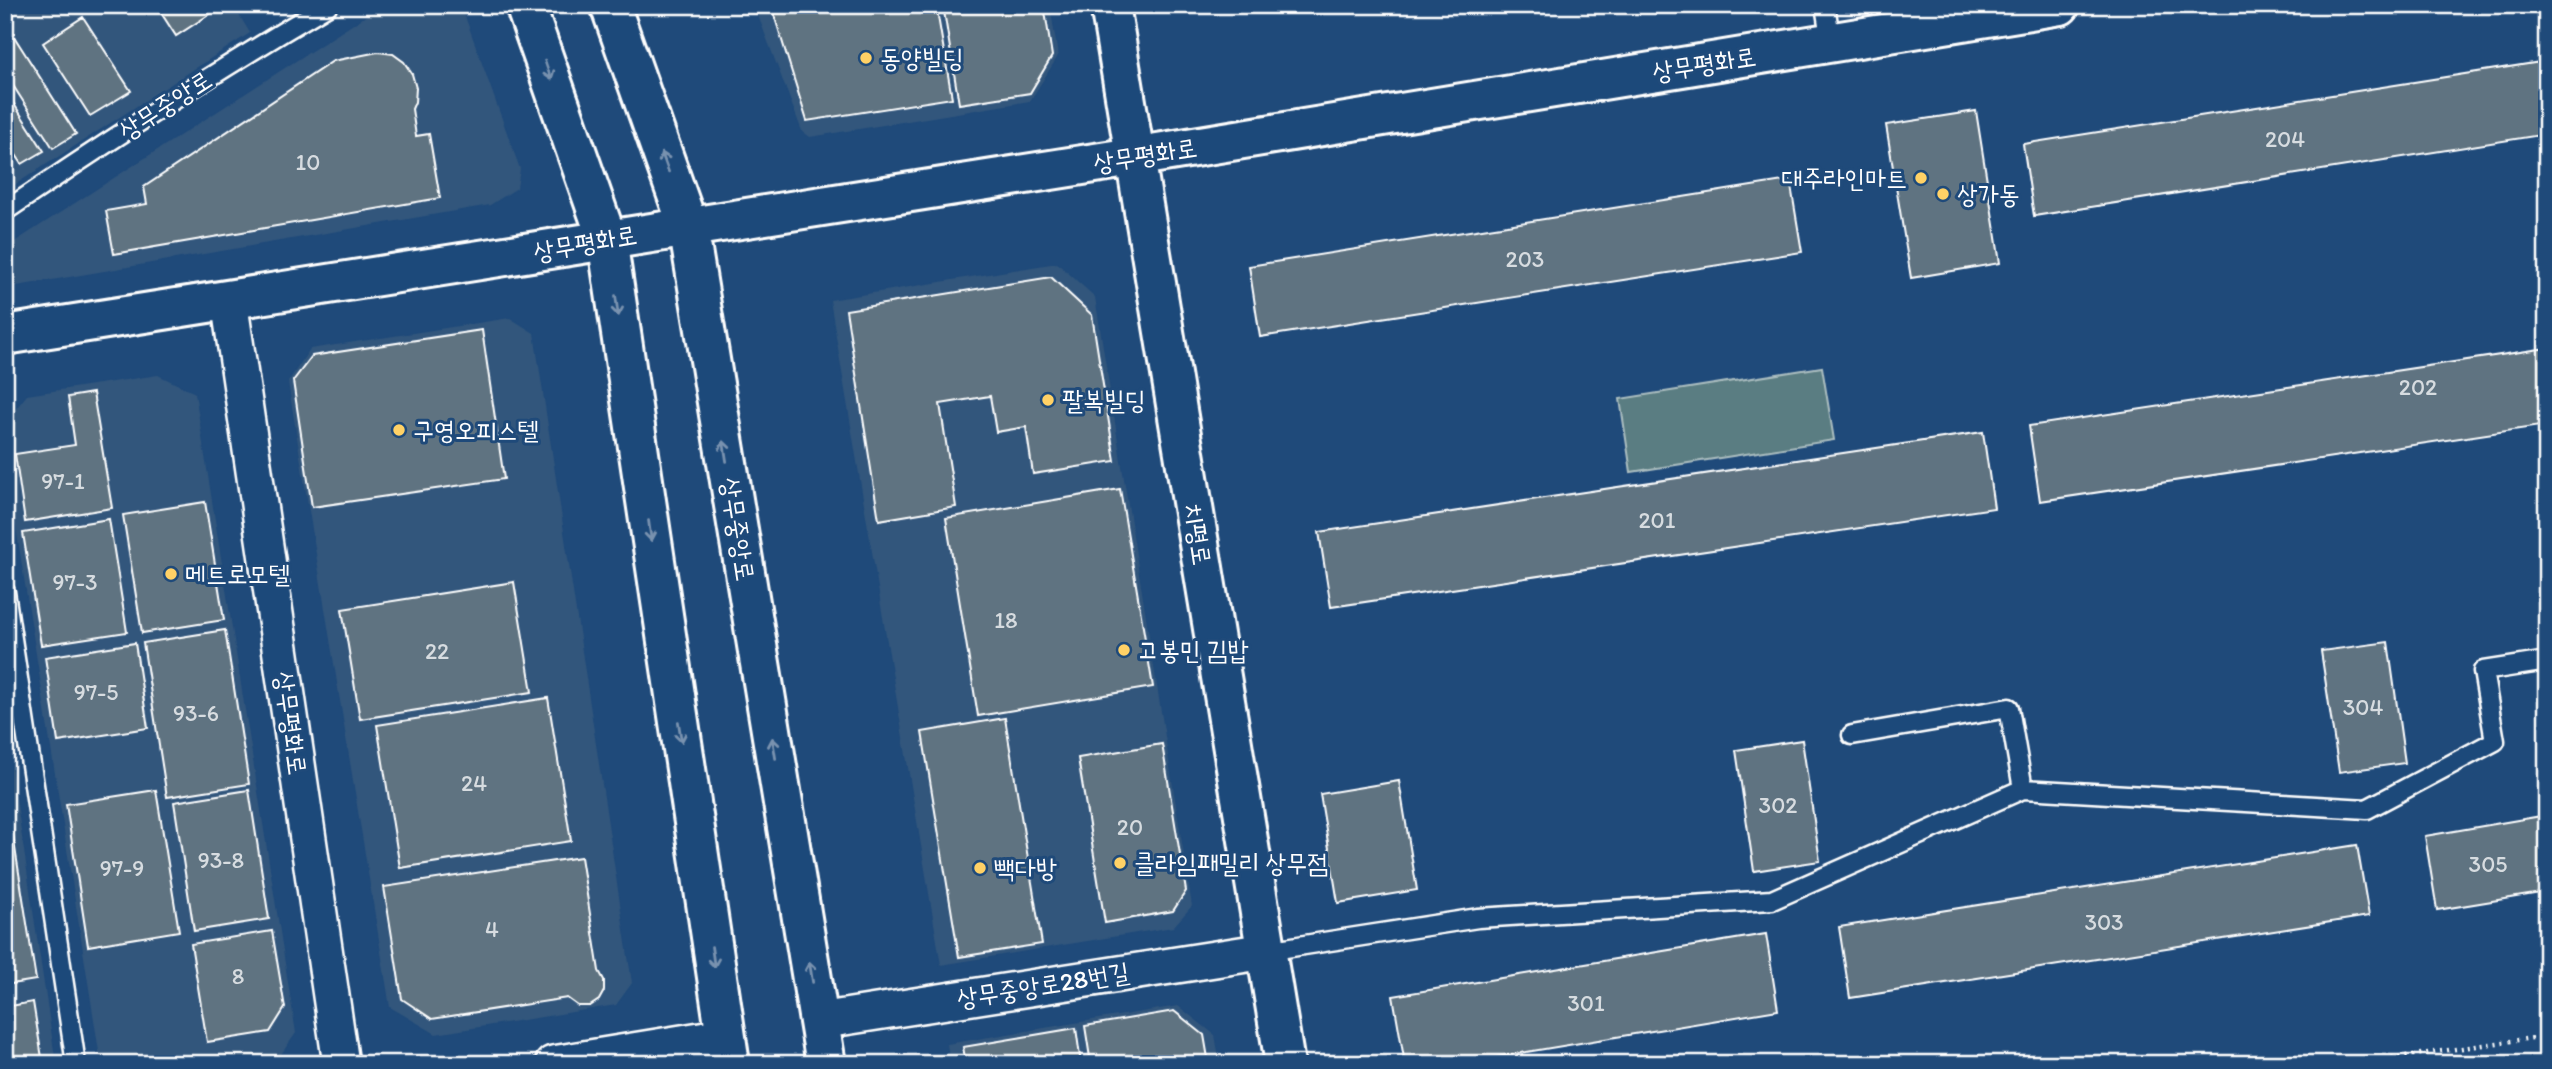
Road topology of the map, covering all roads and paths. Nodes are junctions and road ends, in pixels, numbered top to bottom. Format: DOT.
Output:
graph roads {
  1 [pos="328,5"];
  2 [pos="525,5"];
  3 [pos="610,5"];
  4 [pos="1110,5"];
  5 [pos="1825,5"];
  6 [pos="2060,5"];
  7 [pos="1831,43"];
  8 [pos="1133,157"];
  9 [pos="5,211"];
  10 [pos="688,226"];
  11 [pos="607,239"];
  12 [pos="229,300"];
  13 [pos="5,335"];
  14 [pos="5,592"];
  15 [pos="2547,661"];
  16 [pos="1852,735"];
  17 [pos="2023,789"];
  18 [pos="1266,950"];
  19 [pos="819,1021"];
  20 [pos="2547,1036"];
  21 [pos="727,1050"];
  22 [pos="76,1064"];
  23 [pos="341,1064"];
  24 [pos="554,1064"];
  25 [pos="826,1064"];
  26 [pos="1284,1064"];
  27 [pos="2350,1064"];
  1 -- 9 [label="lane, 상무중앙로"];
  2 -- 11 [label="street, one-way"];
  10 -- 3 [label="street, 상무중앙로, one-way"];
  4 -- 8 [label="street, 치평로"];
  5 -- 7 [label="lane"];
  6 -- 7 [label="street, 상무평화로"];
  7 -- 8 [label="street, 상무평화로"];
  8 -- 10 [label="street, 상무평화로"];
  8 -- 18 [label="street, 치평로"];
  10 -- 11 [label="street, 상무평화로"];
  19 -- 10 [label="street, 상무중앙로, one-way"];
  11 -- 12 [label="street, 상무평화로"];
  11 -- 21 [label="street, one-way"];
  12 -- 13 [label="street, 상무평화로"];
  12 -- 23 [label="street, 상무평화로"];
  14 -- 22 [label="lane"];
  15 -- 17 [label="lane"];
  16 -- 17 [label="lane"];
  17 -- 18 [label="lane"];
  18 -- 19 [label="street, 상무중앙로28번길"];
  18 -- 26 [label="street, 치평로"];
  19 -- 25 [label="street, 상무중앙로"];
  20 -- 27 [label="path"];
  21 -- 24 [label="street"];
}
